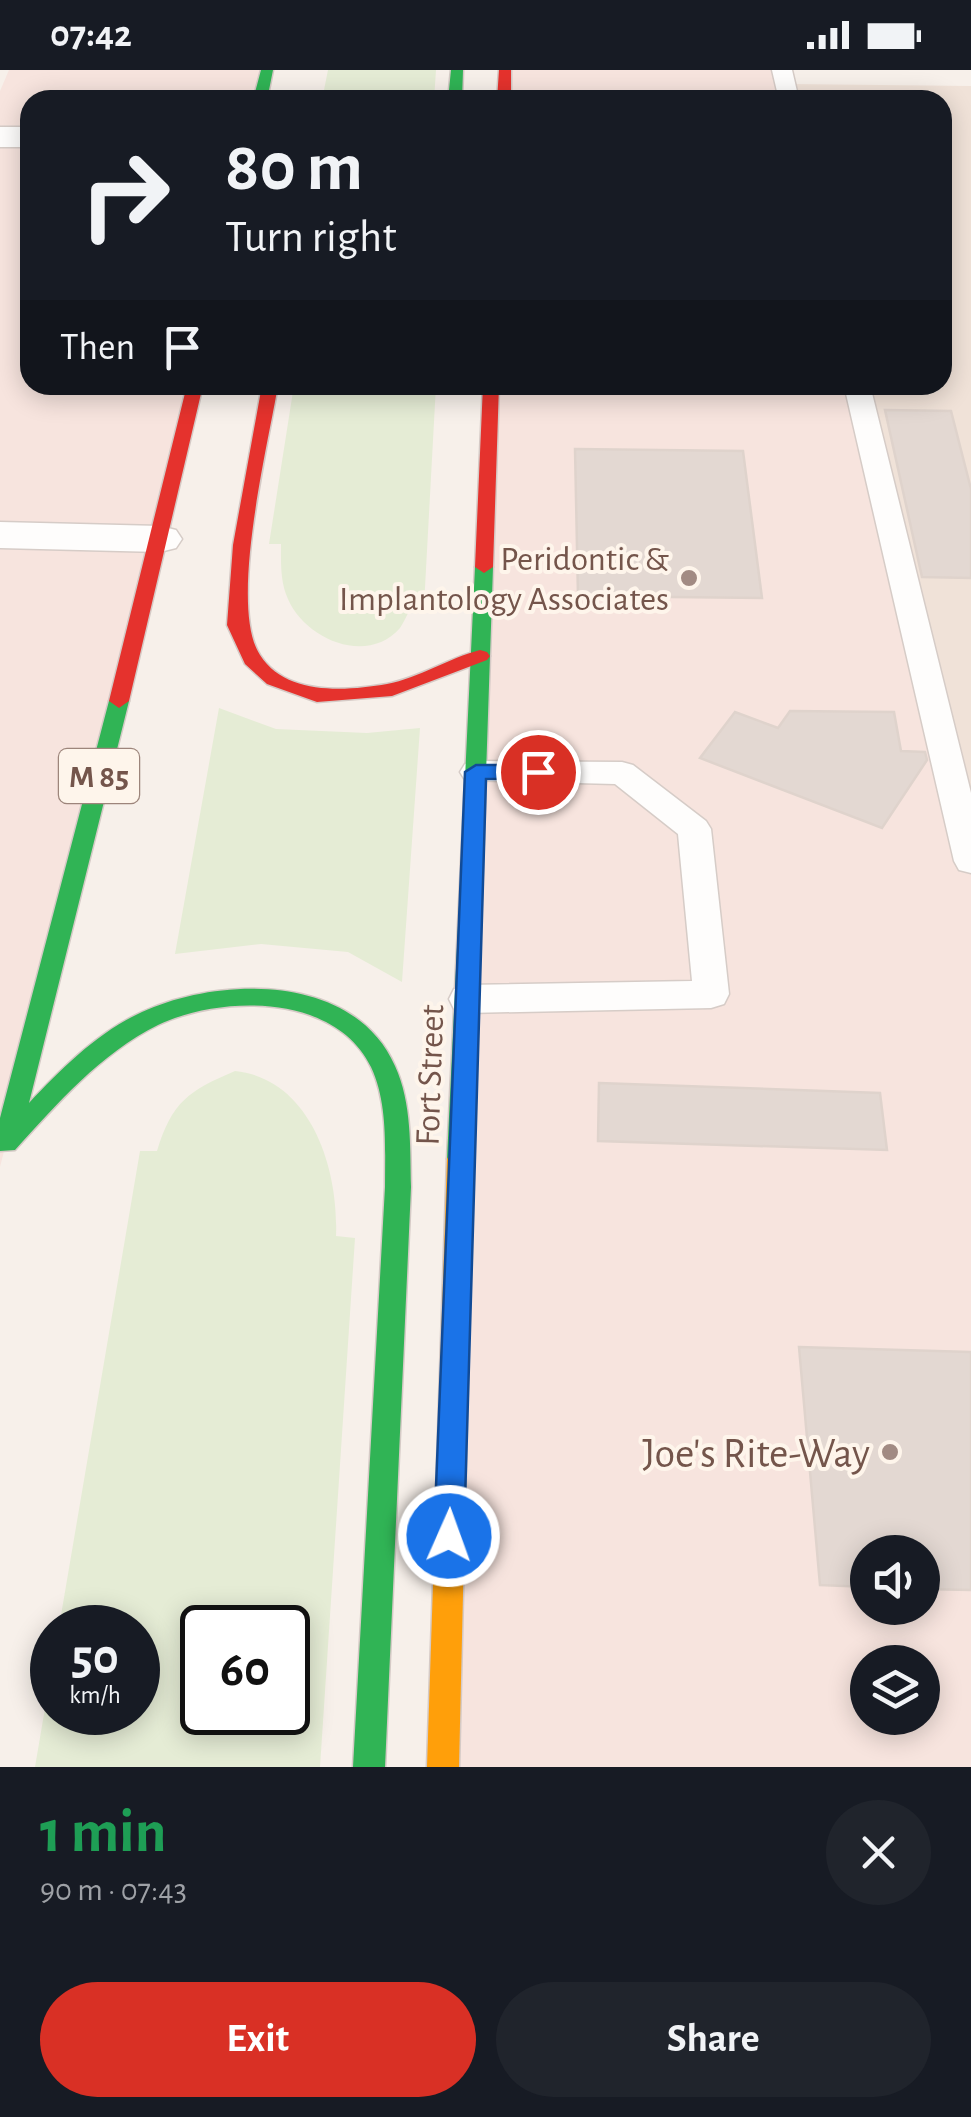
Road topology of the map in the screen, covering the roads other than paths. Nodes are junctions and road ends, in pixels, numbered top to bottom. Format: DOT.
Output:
graph roads {
  1 [pos="193,395"];
  2 [pos="268,395"];
  3 [pos="491,395"];
  4 [pos="859,395"];
  5 [pos="0,535"];
  6 [pos="160,539"];
  7 [pos="480,656"];
  8 [pos="476,772"];
  9 [pos="971,860"];
  10 [pos="467,999"];
  11 [pos="6,1143"];
  12 [pos="0,1167"];
  13 [pos="369,1767"];
  14 [pos="442,1767"];
  1 -- 6 [label="main road, M 85"];
  2 -- 7 [label="main road"];
  3 -- 7 [label="main road, Fort Street"];
  4 -- 9 [label="lane"];
  5 -- 6 [label="street"];
  6 -- 11 [label="main road, M 85"];
  7 -- 8 [label="main road, Fort Street"];
  8 -- 10 [label="main road, Fort Street"];
  8 -- 10 [label="lane"];
  10 -- 14 [label="main road, Fort Street"];
  11 -- 12 [label="main road, M 85"];
  11 -- 13 [label="main road"];
}
